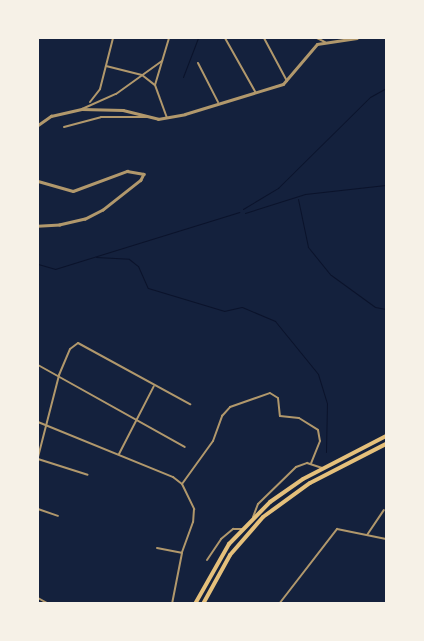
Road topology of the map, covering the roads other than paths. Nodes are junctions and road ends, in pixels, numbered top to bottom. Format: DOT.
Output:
graph roads {
  1 [pos="113,38"];
  2 [pos="169,38"];
  3 [pos="225,38"];
  4 [pos="264,38"];
  5 [pos="317,38"];
  6 [pos="357,38"];
  7 [pos="325,42"];
  8 [pos="162,61"];
  9 [pos="198,63"];
  10 [pos="106,66"];
  11 [pos="142,75"];
  12 [pos="287,81"];
  13 [pos="155,85"];
  14 [pos="256,93"];
  15 [pos="90,102"];
  16 [pos="218,102"];
  17 [pos="82,109"];
  18 [pos="150,116"];
  19 [pos="167,118"];
  20 [pos="38,125"];
  21 [pos="64,127"];
  22 [pos="38,182"];
  23 [pos="38,226"];
  24 [pos="38,365"];
  25 [pos="59,375"];
  26 [pos="154,386"];
  27 [pos="190,404"];
  28 [pos="138,419"];
  29 [pos="38,422"];
  30 [pos="45,426"];
  31 [pos="386,436"];
  32 [pos="386,444"];
  33 [pos="185,447"];
  34 [pos="119,454"];
  35 [pos="38,458"];
  36 [pos="312,463"];
  37 [pos="323,468"];
  38 [pos="88,475"];
  39 [pos="182,484"];
  40 [pos="38,509"];
  41 [pos="384,510"];
  42 [pos="58,516"];
  43 [pos="253,517"];
  44 [pos="242,529"];
  45 [pos="367,535"];
  46 [pos="386,539"];
  47 [pos="157,548"];
  48 [pos="182,553"];
  49 [pos="207,560"];
  50 [pos="38,598"];
  51 [pos="49,604"];
  52 [pos="172,604"];
  53 [pos="195,604"];
  54 [pos="204,604"];
  55 [pos="279,604"];
  1 -- 10 [label="street"];
  2 -- 8 [label="street"];
  3 -- 14 [label="street"];
  4 -- 12 [label="street"];
  5 -- 7 [label="street"];
  6 -- 7 [label="street"];
  7 -- 12 [label="street"];
  8 -- 11 [label="street"];
  8 -- 13 [label="street"];
  9 -- 16 [label="street"];
  10 -- 11 [label="street"];
  10 -- 15 [label="street"];
  11 -- 13 [label="street"];
  11 -- 15 [label="street"];
  12 -- 14 [label="street"];
  13 -- 19 [label="street"];
  14 -- 16 [label="street"];
  15 -- 17 [label="street"];
  16 -- 19 [label="street"];
  17 -- 18 [label="street"];
  17 -- 20 [label="street"];
  18 -- 19 [label="street"];
  18 -- 21 [label="street"];
  22 -- 23 [label="street"];
  24 -- 25 [label="street"];
  25 -- 26 [label="street"];
  25 -- 28 [label="street"];
  25 -- 30 [label="street"];
  26 -- 27 [label="street"];
  26 -- 28 [label="street"];
  28 -- 33 [label="street"];
  28 -- 34 [label="street"];
  29 -- 30 [label="street"];
  30 -- 34 [label="street"];
  30 -- 35 [label="street"];
  31 -- 37 [label="highway"];
  32 -- 54 [label="highway"];
  34 -- 39 [label="street"];
  35 -- 38 [label="street"];
  36 -- 37 [label="street"];
  36 -- 39 [label="street"];
  36 -- 43 [label="street"];
  37 -- 43 [label="highway"];
  39 -- 48 [label="street"];
  40 -- 42 [label="street"];
  41 -- 45 [label="street"];
  43 -- 44 [label="highway"];
  44 -- 49 [label="street"];
  44 -- 53 [label="highway"];
  45 -- 46 [label="street"];
  45 -- 55 [label="street"];
  47 -- 48 [label="street"];
  48 -- 52 [label="street"];
  50 -- 51 [label="street"];
}
